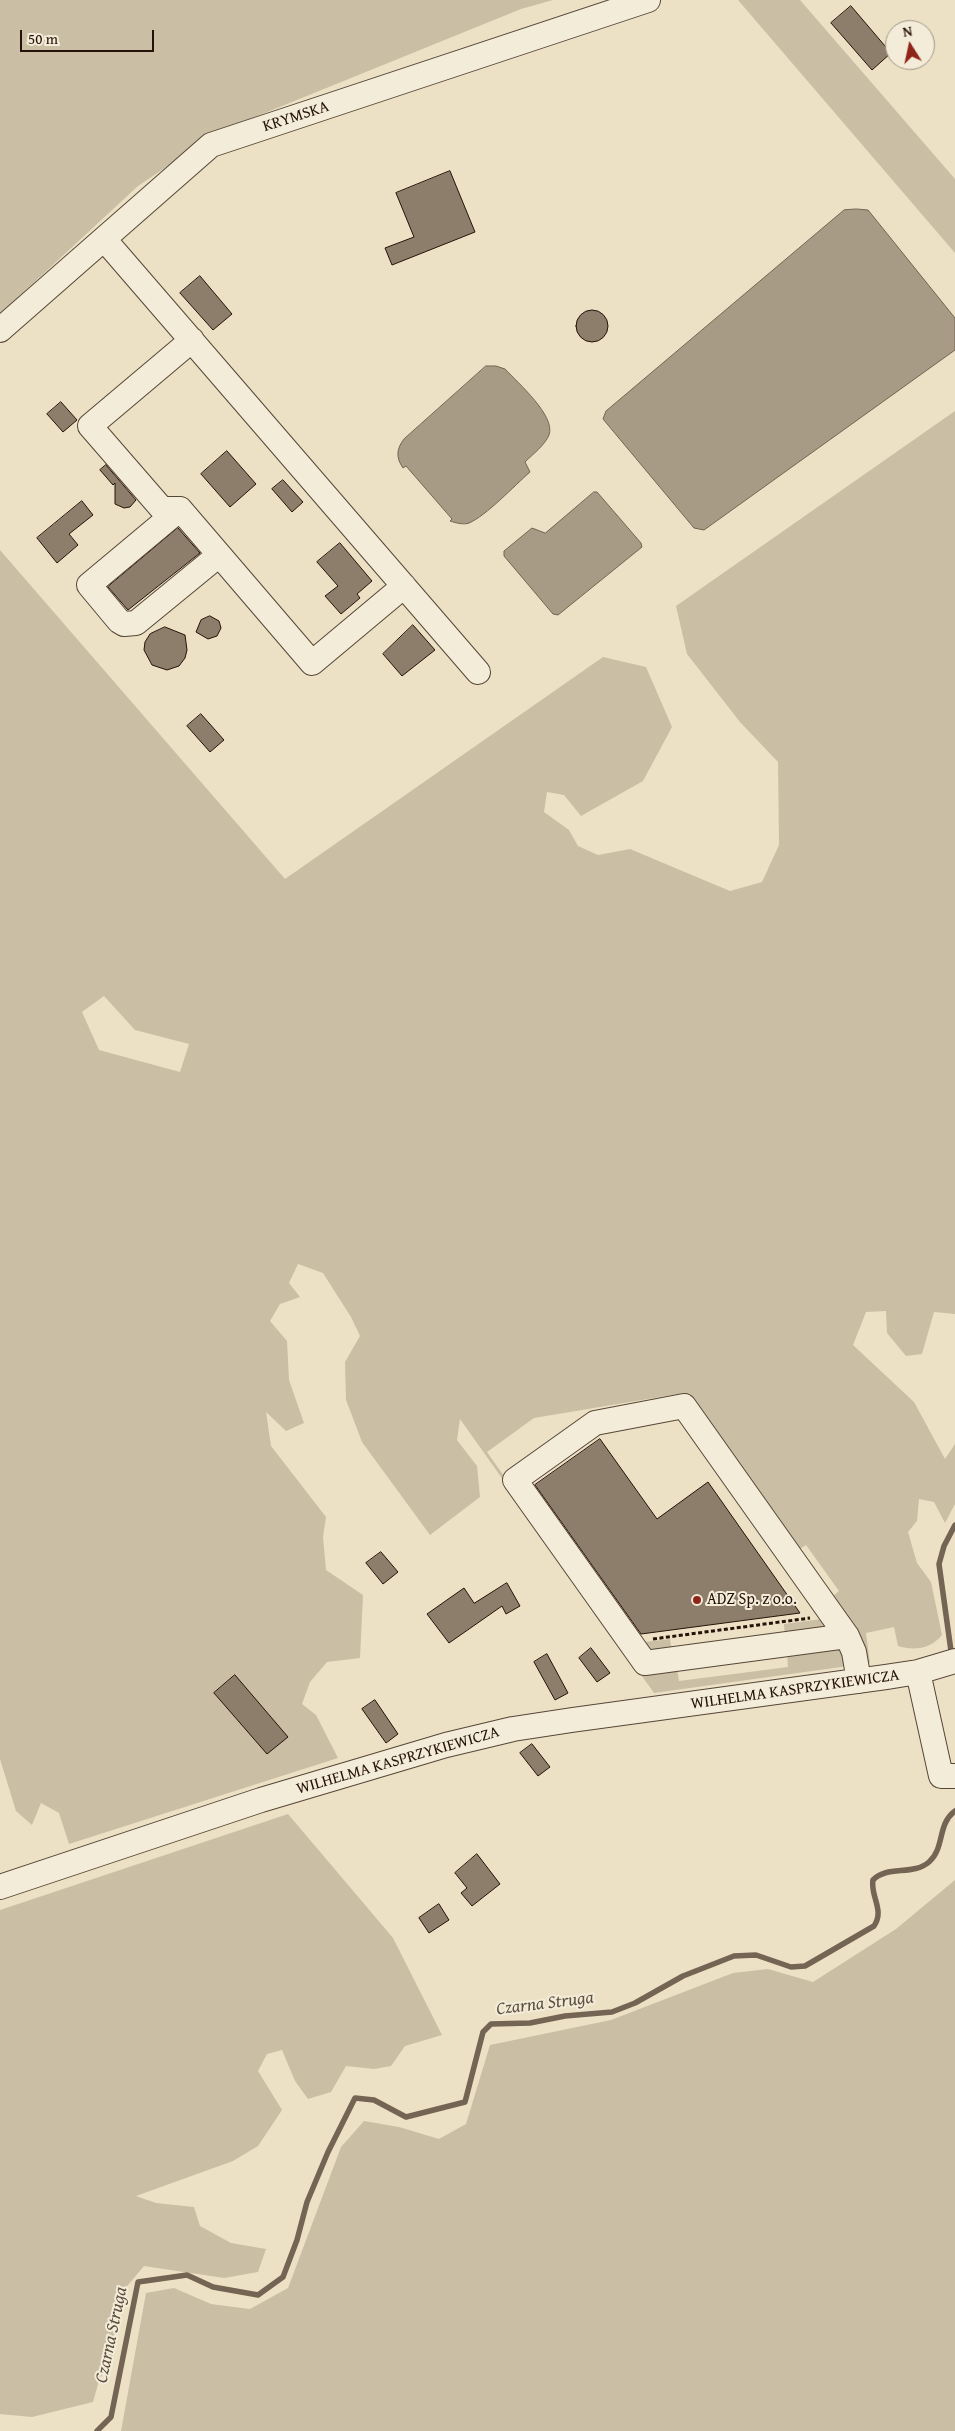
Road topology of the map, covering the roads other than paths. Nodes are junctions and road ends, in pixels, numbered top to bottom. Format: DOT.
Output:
graph roads {
  1 [pos="648,0"];
  2 [pos="104,239"];
  3 [pos="0,330"];
  4 [pos="192,340"];
  5 [pos="180,509"];
  6 [pos="219,555"];
  7 [pos="404,586"];
  8 [pos="478,672"];
  9 [pos="847,1636"];
  10 [pos="955,1661"];
  11 [pos="918,1672"];
  12 [pos="859,1681"];
  13 [pos="955,1776"];
  14 [pos="0,1888"];
  1 -- 2 [label="street, KRYMSKA"];
  2 -- 3 [label="street, KRYMSKA"];
  2 -- 4 [label="street"];
  4 -- 5 [label="street"];
  4 -- 7 [label="street"];
  5 -- 6 [label="street"];
  5 -- 6 [label="street"];
  6 -- 7 [label="street"];
  7 -- 8 [label="street"];
  9 -- 9 [label="street"];
  9 -- 12 [label="street"];
  10 -- 11 [label="street, WILHELMA KASPRZYKIEWICZA"];
  11 -- 12 [label="street, WILHELMA KASPRZYKIEWICZA"];
  11 -- 13 [label="street"];
  12 -- 14 [label="street, WILHELMA KASPRZYKIEWICZA"];
}
